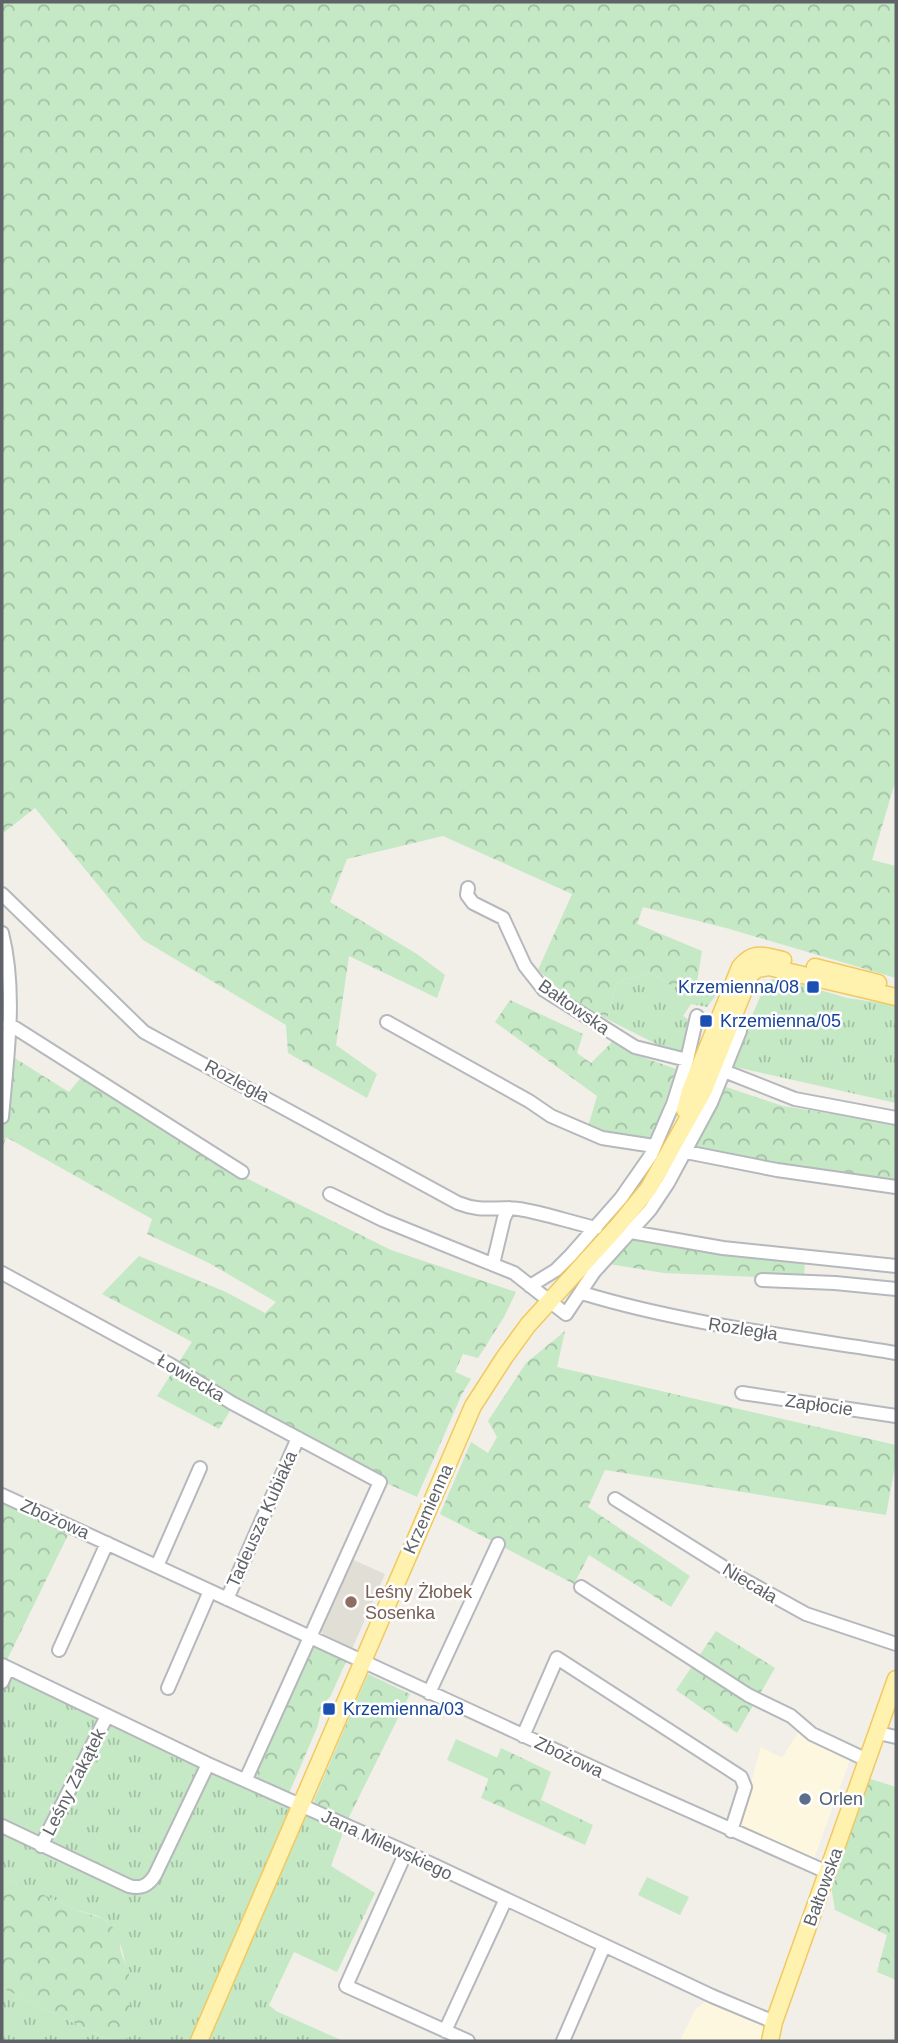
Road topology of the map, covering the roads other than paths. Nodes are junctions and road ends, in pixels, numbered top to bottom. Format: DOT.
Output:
graph roads {
  1 [pos="468,888"];
  2 [pos="2,894"];
  3 [pos="2,933"];
  4 [pos="896,988"];
  5 [pos="896,997"];
  6 [pos="697,1016"];
  7 [pos="387,1022"];
  8 [pos="9,1024"];
  9 [pos="740,1031"];
  10 [pos="687,1060"];
  11 [pos="724,1071"];
  12 [pos="2,1117"];
  13 [pos="896,1118"];
  14 [pos="678,1136"];
  15 [pos="654,1146"];
  16 [pos="686,1152"];
  17 [pos="242,1172"];
  18 [pos="896,1187"];
  19 [pos="330,1194"];
  20 [pos="509,1208"];
  21 [pos="596,1228"];
  22 [pos="631,1232"];
  23 [pos="494,1264"];
  24 [pos="896,1266"];
  25 [pos="2,1273"];
  26 [pos="762,1280"];
  27 [pos="530,1286"];
  28 [pos="896,1289"];
  29 [pos="582,1293"];
  30 [pos="547,1301"];
  31 [pos="896,1353"];
  32 [pos="742,1393"];
  33 [pos="896,1416"];
  34 [pos="298,1438"];
  35 [pos="200,1468"];
  36 [pos="2,1496"];
  37 [pos="615,1499"];
  38 [pos="107,1544"];
  39 [pos="498,1544"];
  40 [pos="157,1566"];
  41 [pos="582,1587"];
  42 [pos="210,1591"];
  43 [pos="227,1599"];
  44 [pos="311,1637"];
  45 [pos="896,1644"];
  46 [pos="59,1650"];
  47 [pos="362,1662"];
  48 [pos="5,1667"];
  49 [pos="896,1679"];
  50 [pos="2,1682"];
  51 [pos="168,1688"];
  52 [pos="429,1693"];
  53 [pos="107,1716"];
  54 [pos="878,1733"];
  55 [pos="523,1736"];
  56 [pos="896,1737"];
  57 [pos="867,1760"];
  58 [pos="208,1764"];
  59 [pos="246,1779"];
  60 [pos="300,1805"];
  61 [pos="2,1826"];
  62 [pos="731,1831"];
  63 [pos="41,1846"];
  64 [pos="406,1852"];
  65 [pos="829,1873"];
  66 [pos="505,1901"];
  67 [pos="604,1946"];
  68 [pos="774,2021"];
  69 [pos="445,2031"];
  70 [pos="199,2041"];
  71 [pos="468,2041"];
  72 [pos="563,2041"];
  73 [pos="770,2041"];
  1 -- 10 [label="street, Bałtowska"];
  2 -- 20 [label="street, Rozległa"];
  3 -- 8 [label="street"];
  4 -- 14 [label="main road, Krzemienna"];
  5 -- 14 [label="main road, Krzemienna"];
  6 -- 10 [label="street"];
  7 -- 15 [label="street"];
  8 -- 12 [label="street"];
  8 -- 17 [label="street"];
  9 -- 11 [label="street"];
  10 -- 15 [label="street"];
  11 -- 13 [label="street"];
  11 -- 16 [label="street"];
  14 -- 30 [label="main road, Krzemienna"];
  15 -- 21 [label="street"];
  16 -- 18 [label="street"];
  16 -- 22 [label="street"];
  19 -- 23 [label="street"];
  20 -- 21 [label="street, Rozległa"];
  20 -- 23 [label="street"];
  21 -- 27 [label="street"];
  22 -- 24 [label="street"];
  22 -- 29 [label="street"];
  23 -- 27 [label="street"];
  25 -- 34 [label="street, Łowiecka"];
  26 -- 28 [label="street"];
  27 -- 30 [label="street"];
  29 -- 30 [label="street"];
  29 -- 31 [label="street, Rozległa"];
  30 -- 47 [label="main road, Krzemienna"];
  32 -- 33 [label="street, Zapłocie"];
  34 -- 43 [label="street, Tadeusza Kubiaka"];
  34 -- 44 [label="street, Łowiecka"];
  35 -- 40 [label="street"];
  36 -- 38 [label="street, Zbożowa"];
  37 -- 45 [label="street, Niecała"];
  38 -- 40 [label="street, Zbożowa"];
  38 -- 46 [label="street, Zbożowa"];
  39 -- 52 [label="street"];
  40 -- 42 [label="street, Zbożowa"];
  41 -- 57 [label="street"];
  42 -- 43 [label="street, Zbożowa"];
  42 -- 51 [label="street"];
  43 -- 44 [label="street, Zbożowa"];
  44 -- 47 [label="street, Zbożowa"];
  44 -- 59 [label="street"];
  47 -- 52 [label="street, Zbożowa"];
  47 -- 60 [label="main road, Krzemienna"];
  48 -- 50 [label="street"];
  48 -- 53 [label="street, Jana Milewskiego"];
  49 -- 54 [label="main road, Bałtowska"];
  52 -- 55 [label="street, Zbożowa"];
  53 -- 58 [label="street, Jana Milewskiego"];
  53 -- 63 [label="street, Leśny Zakątek"];
  54 -- 56 [label="street"];
  54 -- 57 [label="main road, Bałtowska"];
  55 -- 62 [label="street, Zbożowa"];
  55 -- 62 [label="street"];
  57 -- 65 [label="main road, Bałtowska"];
  58 -- 59 [label="street, Jana Milewskiego"];
  58 -- 63 [label="street"];
  59 -- 60 [label="street, Jana Milewskiego"];
  60 -- 64 [label="street, Jana Milewskiego"];
  60 -- 70 [label="main road, Krzemienna"];
  61 -- 63 [label="street, Leśny Zakątek"];
  62 -- 65 [label="street, Zbożowa"];
  64 -- 66 [label="street, Jana Milewskiego"];
  64 -- 69 [label="street"];
  65 -- 68 [label="main road, Bałtowska"];
  66 -- 67 [label="street, Jana Milewskiego"];
  66 -- 69 [label="street"];
  67 -- 68 [label="street, Jana Milewskiego"];
  67 -- 72 [label="street"];
  68 -- 73 [label="main road, Bałtowska"];
  69 -- 71 [label="street"];
}
